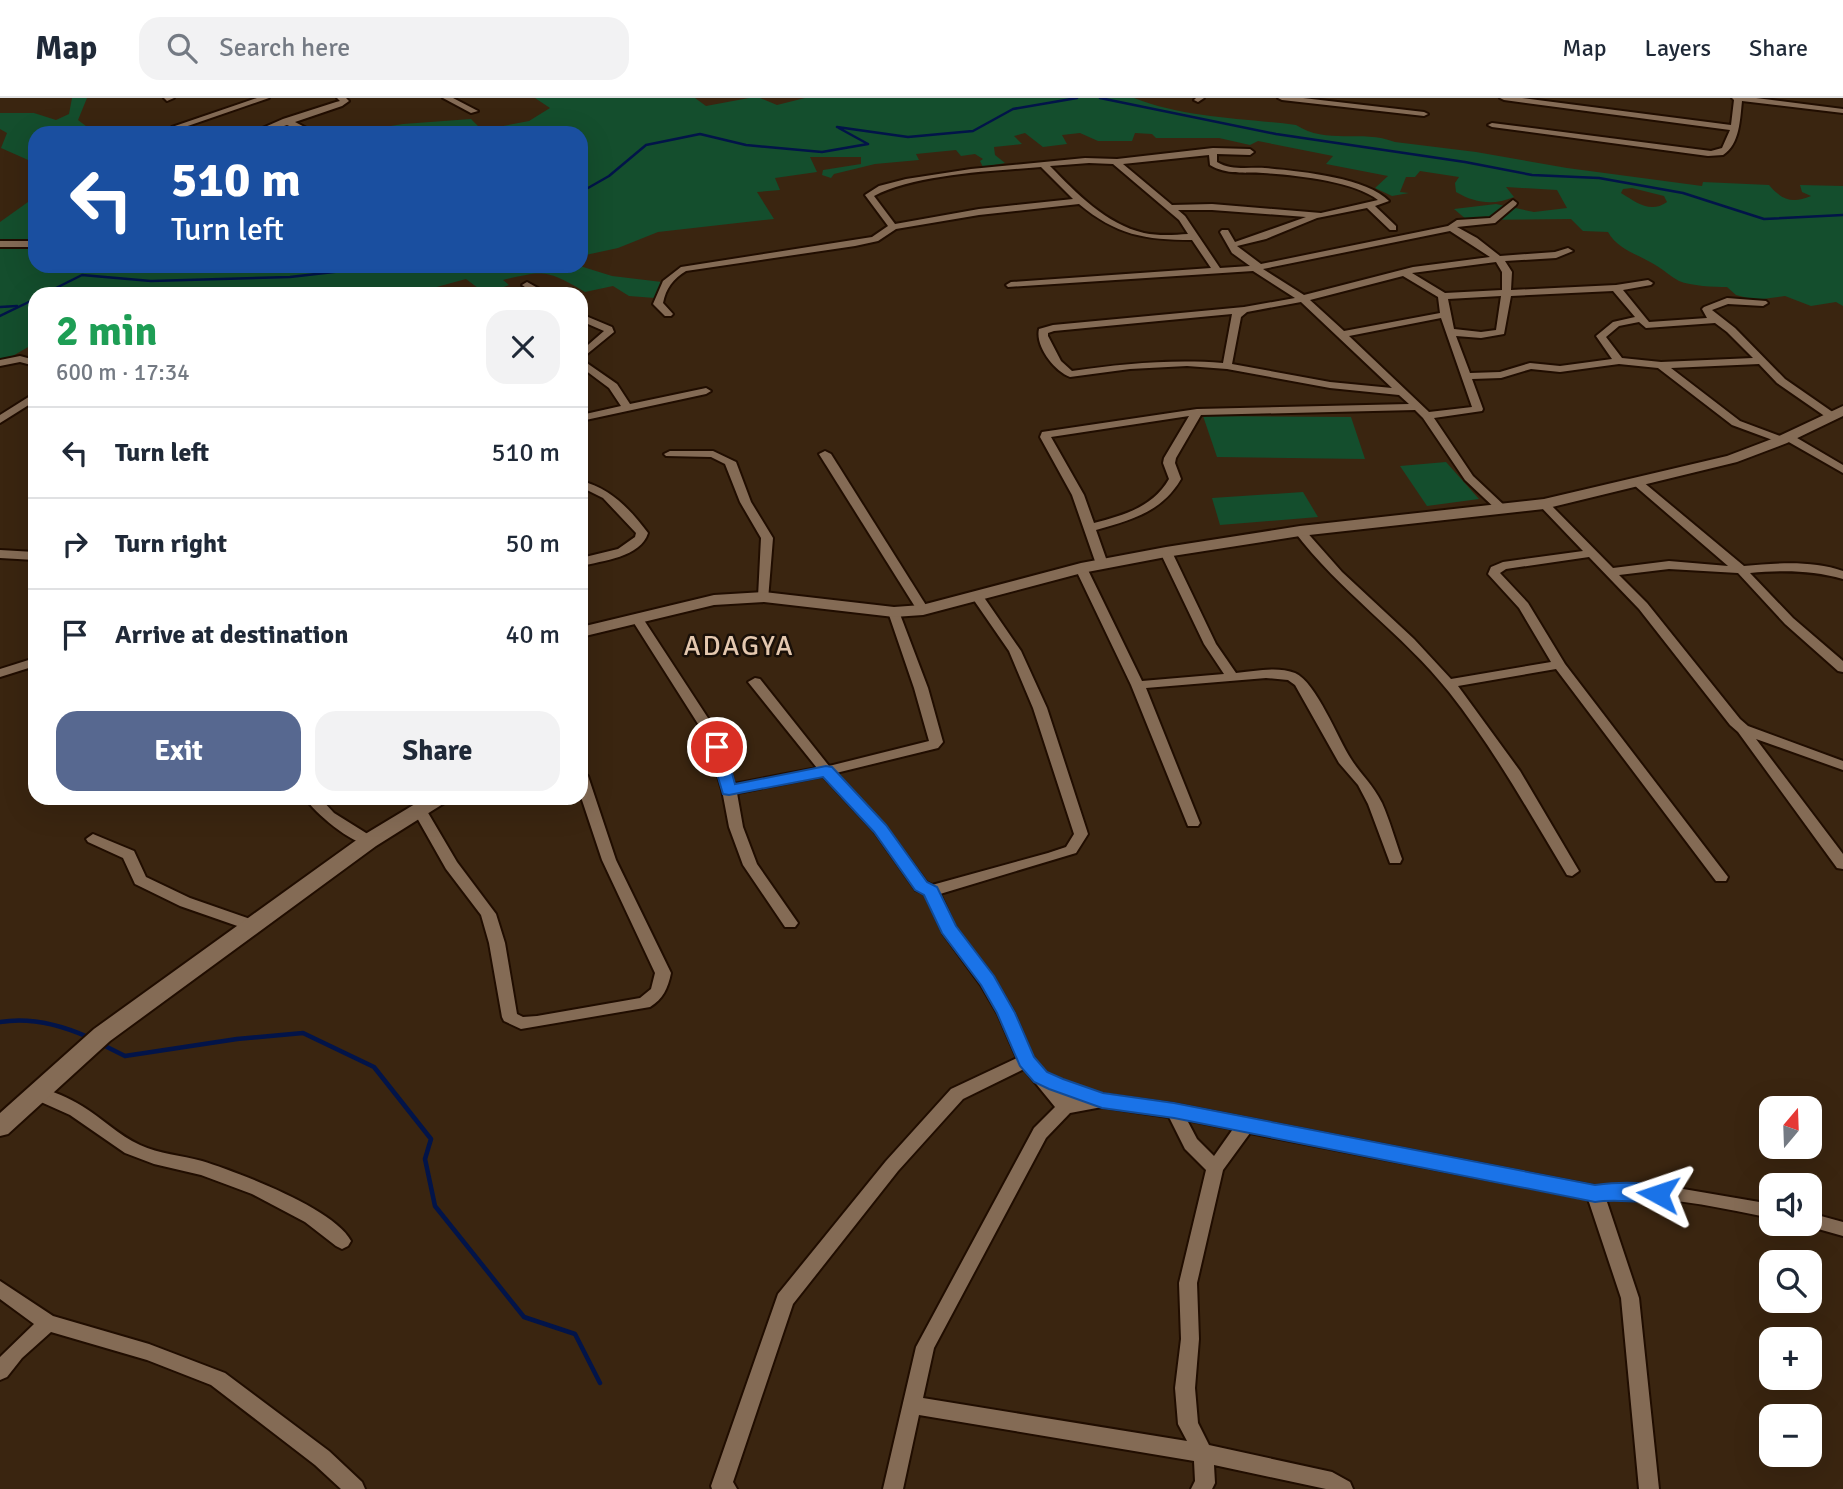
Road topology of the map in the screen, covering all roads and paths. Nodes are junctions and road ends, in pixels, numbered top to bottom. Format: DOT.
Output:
graph roads {
  1 [pos="265,98"];
  2 [pos="341,98"];
  3 [pos="447,98"];
  4 [pos="1282,98"];
  5 [pos="1503,98"];
  6 [pos="1737,98"];
  7 [pos="1568,102"];
  8 [pos="474,111"];
  9 [pos="1843,111"];
  10 [pos="1424,114"];
  11 [pos="285,121"];
  12 [pos="1492,125"];
  13 [pos="179,126"];
  14 [pos="273,126"];
  15 [pos="296,126"];
  16 [pos="1735,128"];
  17 [pos="1213,151"];
  18 [pos="1251,152"];
  19 [pos="1115,162"];
  20 [pos="1044,165"];
  21 [pos="1082,201"];
  22 [pos="1513,203"];
  23 [pos="1370,206"];
  24 [pos="1170,208"];
  25 [pos="1321,216"];
  26 [pos="893,227"];
  27 [pos="1393,228"];
  28 [pos="1451,228"];
  29 [pos="1225,232"];
  30 [pos="1195,237"];
  31 [pos="0,244"];
  32 [pos="28,244"];
  33 [pos="1231,245"];
  34 [pos="1568,251"];
  35 [pos="1496,259"];
  36 [pos="1257,267"];
  37 [pos="1217,270"];
  38 [pos="1405,273"];
  39 [pos="1648,283"];
  40 [pos="527,285"];
  41 [pos="1011,285"];
  42 [pos="530,287"];
  43 [pos="1616,288"];
  44 [pos="1504,295"];
  45 [pos="1443,296"];
  46 [pos="1302,298"];
  47 [pos="1763,303"];
  48 [pos="1244,310"];
  49 [pos="668,314"];
  50 [pos="1444,315"];
  51 [pos="1640,319"];
  52 [pos="588,320"];
  53 [pos="1717,320"];
  54 [pos="1450,332"];
  55 [pos="1342,334"];
  56 [pos="588,350"];
  57 [pos="28,361"];
  58 [pos="1619,361"];
  59 [pos="1759,361"];
  60 [pos="0,363"];
  61 [pos="1661,365"];
  62 [pos="1227,366"];
  63 [pos="588,367"];
  64 [pos="1467,376"];
  65 [pos="706,391"];
  66 [pos="1401,392"];
  67 [pos="28,401"];
  68 [pos="626,406"];
  69 [pos="1417,407"];
  70 [pos="1198,412"];
  71 [pos="1836,412"];
  72 [pos="588,416"];
  73 [pos="1427,416"];
  74 [pos="0,420"];
  75 [pos="1785,438"];
  76 [pos="670,454"];
  77 [pos="825,454"];
  78 [pos="1843,470"];
  79 [pos="1638,483"];
  80 [pos="588,485"];
  81 [pos="1544,504"];
  82 [pos="1502,509"];
  83 [pos="1089,528"];
  84 [pos="1300,531"];
  85 [pos="1166,552"];
  86 [pos="0,554"];
  87 [pos="1591,554"];
  88 [pos="28,556"];
  89 [pos="588,560"];
  90 [pos="1102,564"];
  91 [pos="1081,568"];
  92 [pos="1741,570"];
  93 [pos="1613,572"];
  94 [pos="1843,575"];
  95 [pos="977,596"];
  96 [pos="764,597"];
  97 [pos="923,610"];
  98 [pos="894,612"];
  99 [pos="638,620"];
  100 [pos="588,631"];
  101 [pos="28,664"];
  102 [pos="1559,665"];
  103 [pos="1843,668"];
  104 [pos="0,673"];
  105 [pos="1233,678"];
  106 [pos="754,682"];
  107 [pos="1449,683"];
  108 [pos="1138,685"];
  109 [pos="1743,729"];
  110 [pos="1843,766"];
  111 [pos="826,771"];
  112 [pos="729,790"];
  113 [pos="588,797"];
  114 [pos="319,805"];
  115 [pos="426,805"];
  116 [pos="419,809"];
  117 [pos="1193,822"];
  118 [pos="93,839"];
  119 [pos="369,841"];
  120 [pos="1395,859"];
  121 [pos="1842,864"];
  122 [pos="1572,871"];
  123 [pos="1721,877"];
  124 [pos="931,891"];
  125 [pos="790,923"];
  126 [pos="251,925"];
  127 [pos="1026,1061"];
  128 [pos="1041,1077"];
  129 [pos="38,1093"];
  130 [pos="1102,1100"];
  131 [pos="1065,1107"];
  132 [pos="1174,1111"];
  133 [pos="1246,1125"];
  134 [pos="0,1127"];
  135 [pos="1215,1168"];
  136 [pos="1595,1193"];
  137 [pos="1759,1209"];
  138 [pos="1822,1223"];
  139 [pos="1843,1229"];
  140 [pos="342,1241"];
  141 [pos="0,1289"];
  142 [pos="48,1323"];
  143 [pos="0,1371"];
  144 [pos="911,1405"];
  145 [pos="1203,1453"];
  146 [pos="723,1488"];
  147 [pos="355,1489"];
  148 [pos="894,1489"];
  149 [pos="1201,1489"];
  150 [pos="1343,1489"];
  151 [pos="1649,1489"];
  1 -- 13 [label="street"];
  2 -- 11 [label="street"];
  3 -- 8 [label="street"];
  4 -- 10 [label="street"];
  5 -- 7 [label="street"];
  6 -- 9 [label="street"];
  6 -- 16 [label="street"];
  7 -- 16 [label="street"];
  11 -- 14 [label="street"];
  11 -- 15 [label="street"];
  12 -- 16 [label="street"];
  17 -- 18 [label="street"];
  17 -- 19 [label="street"];
  17 -- 23 [label="street"];
  19 -- 20 [label="street"];
  19 -- 24 [label="street"];
  20 -- 21 [label="street"];
  20 -- 26 [label="street"];
  21 -- 26 [label="street"];
  21 -- 30 [label="street"];
  22 -- 28 [label="street"];
  23 -- 25 [label="street"];
  23 -- 27 [label="street"];
  24 -- 25 [label="street"];
  24 -- 30 [label="street"];
  25 -- 33 [label="street"];
  26 -- 49 [label="street"];
  28 -- 35 [label="street"];
  28 -- 36 [label="street"];
  29 -- 33 [label="street"];
  30 -- 37 [label="street"];
  31 -- 32 [label="street"];
  33 -- 36 [label="street"];
  34 -- 35 [label="street"];
  35 -- 38 [label="street"];
  35 -- 44 [label="street"];
  36 -- 37 [label="street"];
  36 -- 46 [label="street"];
  37 -- 41 [label="street"];
  38 -- 45 [label="street"];
  38 -- 46 [label="street"];
  39 -- 43 [label="street"];
  40 -- 42 [label="street"];
  43 -- 44 [label="street"];
  43 -- 51 [label="street"];
  44 -- 45 [label="street"];
  44 -- 54 [label="street"];
  45 -- 50 [label="street"];
  46 -- 48 [label="street"];
  46 -- 55 [label="street"];
  47 -- 53 [label="street"];
  48 -- 62 [label="street"];
  48 -- 62 [label="street"];
  50 -- 54 [label="street"];
  50 -- 55 [label="street"];
  51 -- 53 [label="street"];
  51 -- 58 [label="street"];
  52 -- 56 [label="street"];
  53 -- 59 [label="street"];
  54 -- 64 [label="street"];
  55 -- 66 [label="street"];
  57 -- 60 [label="street"];
  58 -- 61 [label="street"];
  58 -- 64 [label="street"];
  59 -- 61 [label="street"];
  59 -- 71 [label="street"];
  61 -- 75 [label="street"];
  62 -- 66 [label="street"];
  63 -- 68 [label="street"];
  64 -- 73 [label="street"];
  65 -- 68 [label="street"];
  66 -- 69 [label="street"];
  67 -- 74 [label="street"];
  68 -- 72 [label="street"];
  69 -- 70 [label="street"];
  69 -- 73 [label="street"];
  70 -- 83 [label="street"];
  70 -- 83 [label="street"];
  71 -- 75 [label="street"];
  73 -- 82 [label="street"];
  75 -- 78 [label="street"];
  75 -- 79 [label="street"];
  76 -- 96 [label="street"];
  77 -- 97 [label="street"];
  79 -- 81 [label="street"];
  79 -- 92 [label="street"];
  80 -- 89 [label="street"];
  81 -- 82 [label="street"];
  81 -- 87 [label="street"];
  82 -- 84 [label="street"];
  83 -- 90 [label="street"];
  84 -- 85 [label="street"];
  84 -- 107 [label="street"];
  85 -- 90 [label="street"];
  85 -- 105 [label="street"];
  86 -- 88 [label="street"];
  87 -- 93 [label="street"];
  87 -- 102 [label="street"];
  90 -- 91 [label="street"];
  91 -- 95 [label="street"];
  91 -- 108 [label="street"];
  92 -- 93 [label="street"];
  92 -- 94 [label="street"];
  92 -- 103 [label="street"];
  93 -- 109 [label="street"];
  95 -- 97 [label="street"];
  95 -- 124 [label="street"];
  96 -- 98 [label="street"];
  96 -- 99 [label="street"];
  97 -- 98 [label="street"];
  98 -- 111 [label="street"];
  99 -- 100 [label="street"];
  99 -- 112 [label="street"];
  101 -- 104 [label="street"];
  102 -- 107 [label="street"];
  102 -- 123 [label="street"];
  105 -- 108 [label="street"];
  105 -- 120 [label="street"];
  106 -- 111 [label="street"];
  107 -- 122 [label="street"];
  108 -- 117 [label="street"];
  109 -- 110 [label="street"];
  109 -- 121 [label="street"];
  111 -- 112 [label="street"];
  111 -- 124 [label="street"];
  112 -- 125 [label="street"];
  113 -- 116 [label="street"];
  114 -- 119 [label="street"];
  115 -- 116 [label="street"];
  116 -- 119 [label="street"];
  118 -- 126 [label="street"];
  119 -- 126 [label="street"];
  124 -- 127 [label="street"];
  126 -- 129 [label="street"];
  127 -- 128 [label="street"];
  127 -- 146 [label="street"];
  128 -- 130 [label="street"];
  128 -- 131 [label="street"];
  129 -- 134 [label="street"];
  129 -- 140 [label="street"];
  130 -- 131 [label="street"];
  130 -- 132 [label="street"];
  131 -- 144 [label="street"];
  132 -- 133 [label="street"];
  132 -- 135 [label="street"];
  133 -- 135 [label="street"];
  133 -- 136 [label="street"];
  135 -- 145 [label="street"];
  136 -- 137 [label="street"];
  136 -- 151 [label="street"];
  138 -- 139 [label="street"];
  141 -- 142 [label="street"];
  142 -- 143 [label="street"];
  142 -- 147 [label="street"];
  144 -- 145 [label="street"];
  144 -- 148 [label="street"];
  145 -- 149 [label="street"];
  145 -- 150 [label="street"];
}
